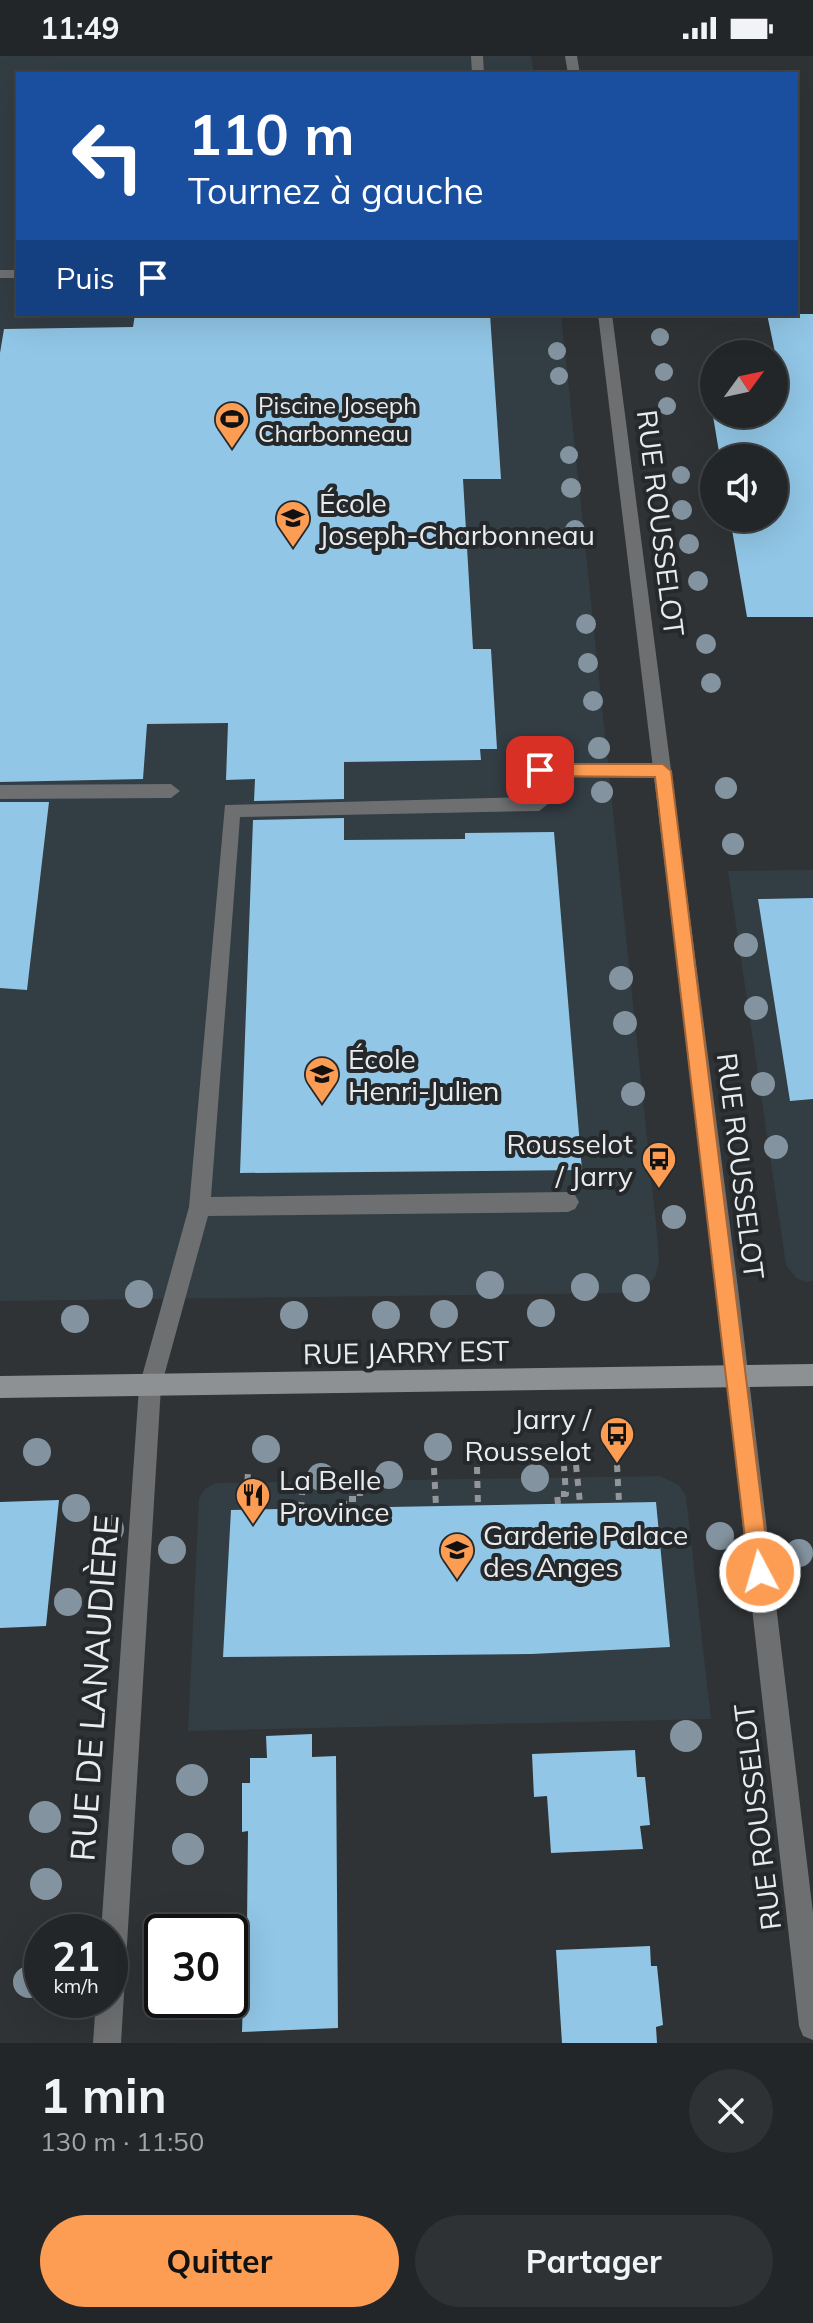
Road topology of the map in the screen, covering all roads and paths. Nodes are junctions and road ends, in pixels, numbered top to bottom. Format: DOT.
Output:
graph roads {
  1 [pos="605,316"];
  2 [pos="663,771"];
  3 [pos="171,791"];
  4 [pos="0,792"];
  5 [pos="568,1202"];
  6 [pos="200,1207"];
  7 [pos="813,1375"];
  8 [pos="736,1376"];
  9 [pos="0,1387"];
  10 [pos="150,1387"];
  11 [pos="576,1465"];
  12 [pos="617,1465"];
  13 [pos="564,1466"];
  14 [pos="477,1467"];
  15 [pos="434,1468"];
  16 [pos="359,1469"];
  17 [pos="304,1470"];
  18 [pos="248,1471"];
  19 [pos="619,1502"];
  20 [pos="580,1503"];
  21 [pos="558,1504"];
  22 [pos="436,1506"];
  23 [pos="478,1506"];
  24 [pos="344,1508"];
  25 [pos="246,1509"];
  26 [pos="301,1509"];
  27 [pos="115,1914"];
  28 [pos="109,2018"];
  29 [pos="813,2026"];
  30 [pos="107,2043"];
  1 -- 2 [label="street, RUE ROUSSELOT"];
  2 -- 6 [label="street, RUE DE LANAUDIÈRE"];
  2 -- 8 [label="street, RUE ROUSSELOT"];
  3 -- 4 [label="street"];
  5 -- 6 [label="street"];
  6 -- 10 [label="street, RUE DE LANAUDIÈRE"];
  7 -- 8 [label="main road, RUE JARRY EST"];
  8 -- 10 [label="main road, RUE JARRY EST"];
  8 -- 29 [label="street, RUE ROUSSELOT"];
  9 -- 10 [label="main road, RUE JARRY EST"];
  10 -- 27 [label="street, RUE DE LANAUDIÈRE"];
  11 -- 20 [label="path"];
  12 -- 19 [label="path"];
  13 -- 21 [label="path"];
  14 -- 23 [label="path"];
  15 -- 22 [label="path"];
  16 -- 24 [label="path"];
  17 -- 26 [label="path"];
  18 -- 25 [label="path"];
  28 -- 30 [label="street, RUE DE LANAUDIÈRE"];
}
